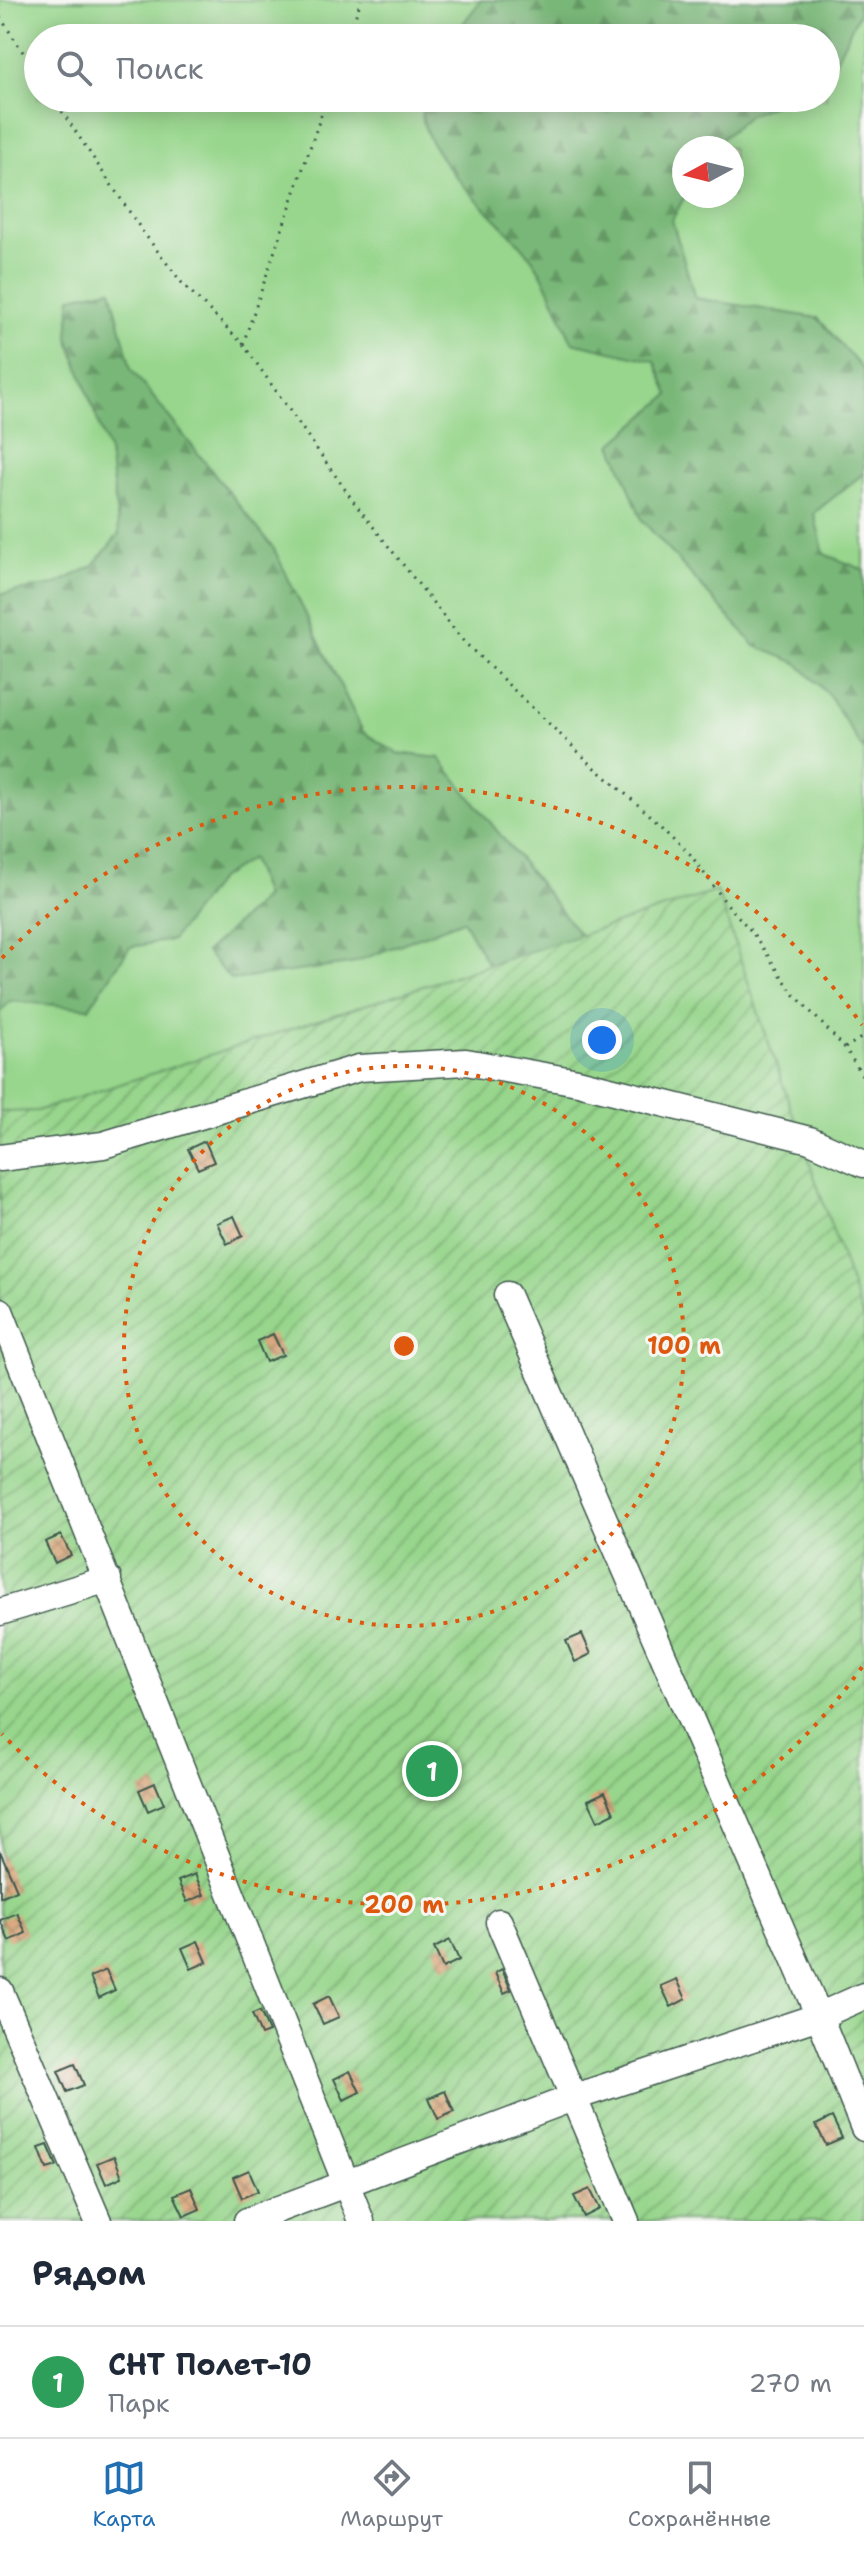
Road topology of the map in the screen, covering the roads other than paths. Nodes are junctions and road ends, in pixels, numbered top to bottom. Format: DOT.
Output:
graph roads {
  1 [pos="0,1158"];
  2 [pos="864,1164"];
  3 [pos="507,1295"];
  4 [pos="0,1311"];
  5 [pos="108,1579"];
  6 [pos="0,1612"];
  7 [pos="499,1922"];
  8 [pos="0,1991"];
  9 [pos="864,1996"];
  10 [pos="819,2016"];
  11 [pos="575,2097"];
  12 [pos="864,2128"];
  13 [pos="345,2184"];
  14 [pos="98,2221"];
  15 [pos="247,2221"];
  16 [pos="361,2221"];
  17 [pos="626,2221"];
  1 -- 2 [label="lane"];
  3 -- 10 [label="lane"];
  4 -- 5 [label="lane"];
  5 -- 6 [label="lane"];
  5 -- 13 [label="lane"];
  7 -- 11 [label="lane"];
  8 -- 14 [label="lane"];
  9 -- 10 [label="lane"];
  10 -- 11 [label="lane"];
  10 -- 12 [label="lane"];
  11 -- 13 [label="lane"];
  11 -- 17 [label="lane"];
  13 -- 15 [label="lane"];
  13 -- 16 [label="lane"];
}
